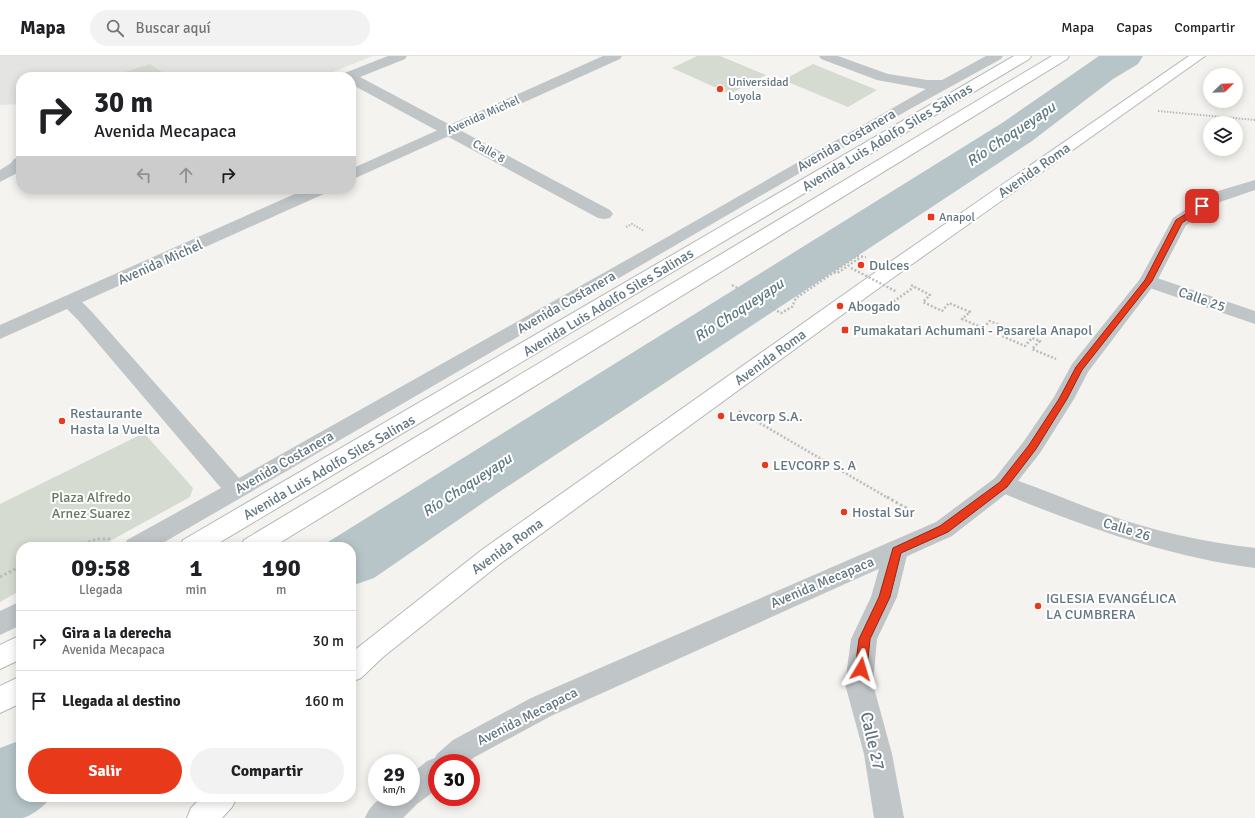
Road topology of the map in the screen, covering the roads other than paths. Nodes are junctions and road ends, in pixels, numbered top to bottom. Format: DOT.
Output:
graph roads {
  1 [pos="400,56"];
  2 [pos="615,56"];
  3 [pos="826,56"];
  4 [pos="996,56"];
  5 [pos="1024,56"];
  6 [pos="1062,56"];
  7 [pos="1198,56"];
  8 [pos="870,73"];
  9 [pos="356,74"];
  10 [pos="356,81"];
  11 [pos="944,84"];
  12 [pos="905,106"];
  13 [pos="450,130"];
  14 [pos="16,162"];
  15 [pos="0,163"];
  16 [pos="16,167"];
  17 [pos="356,173"];
  18 [pos="0,177"];
  19 [pos="1255,185"];
  20 [pos="309,194"];
  21 [pos="604,214"];
  22 [pos="1148,281"];
  23 [pos="70,302"];
  24 [pos="1255,318"];
  25 [pos="0,334"];
  26 [pos="1003,484"];
  27 [pos="236,490"];
  28 [pos="145,542"];
  29 [pos="200,542"];
  30 [pos="261,542"];
  31 [pos="896,550"];
  32 [pos="1255,558"];
  33 [pos="16,615"];
  34 [pos="0,624"];
  35 [pos="16,649"];
  36 [pos="0,658"];
  37 [pos="356,665"];
  38 [pos="16,691"];
  39 [pos="0,701"];
  40 [pos="458,754"];
  41 [pos="428,778"];
  42 [pos="420,785"];
  43 [pos="217,802"];
  44 [pos="395,806"];
  45 [pos="202,818"];
  46 [pos="380,818"];
  47 [pos="889,818"];
  1 -- 9 [label="street"];
  2 -- 13 [label="street, Avenida Michel"];
  3 -- 8 [label="street"];
  4 -- 11 [label="street, Avenida Costanera"];
  5 -- 29 [label="main road, Avenida Luis Adolfo Siles Salinas"];
  6 -- 30 [label="main road, Avenida Luis Adolfo Siles Salinas"];
  7 -- 37 [label="main road, Avenida Roma"];
  8 -- 11 [label="street"];
  8 -- 12 [label="street"];
  10 -- 13 [label="street, Calle 8"];
  11 -- 12 [label="street, Avenida Costanera"];
  12 -- 27 [label="street, Avenida Costanera"];
  13 -- 17 [label="street, Avenida Michel"];
  13 -- 21 [label="street, Calle 8"];
  14 -- 15 [label="street"];
  16 -- 18 [label="street"];
  19 -- 22 [label="street, Avenida Mecapaca"];
  20 -- 23 [label="street, Avenida Michel"];
  22 -- 24 [label="street, Calle 25"];
  22 -- 26 [label="street, Avenida Mecapaca"];
  23 -- 25 [label="street, Avenida Michel"];
  23 -- 27 [label="street"];
  26 -- 31 [label="street, Avenida Mecapaca"];
  26 -- 32 [label="street, Calle 26"];
  27 -- 28 [label="street, Avenida Costanera"];
  31 -- 40 [label="street, Avenida Mecapaca"];
  31 -- 47 [label="street, Calle 27"];
  33 -- 34 [label="street"];
  35 -- 36 [label="main road"];
  38 -- 39 [label="main road"];
  41 -- 42 [label="street"];
  43 -- 45 [label="main road"];
  44 -- 46 [label="street"];
}
